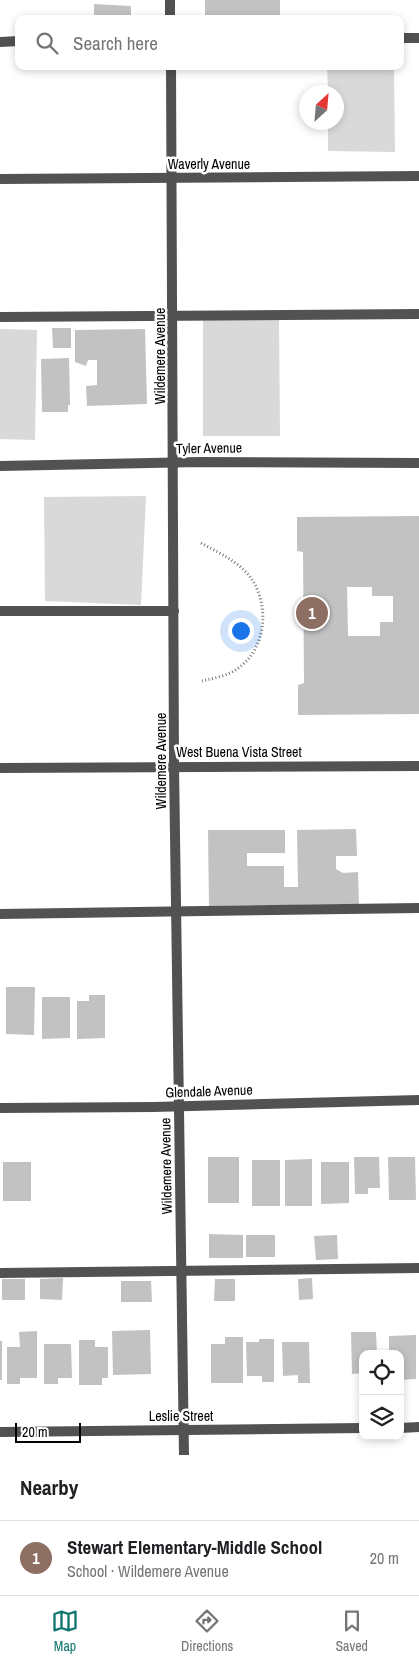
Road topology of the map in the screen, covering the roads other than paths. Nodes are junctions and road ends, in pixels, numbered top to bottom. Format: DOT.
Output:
graph roads {
  1 [pos="170,0"];
  2 [pos="170,15"];
  3 [pos="404,38"];
  4 [pos="419,38"];
  5 [pos="15,41"];
  6 [pos="0,42"];
  7 [pos="171,70"];
  8 [pos="419,176"];
  9 [pos="172,178"];
  10 [pos="0,179"];
  11 [pos="419,314"];
  12 [pos="173,315"];
  13 [pos="0,317"];
  14 [pos="174,463"];
  15 [pos="419,463"];
  16 [pos="0,466"];
  17 [pos="174,611"];
  18 [pos="0,612"];
  19 [pos="174,766"];
  20 [pos="419,766"];
  21 [pos="0,768"];
  22 [pos="419,908"];
  23 [pos="176,912"];
  24 [pos="0,914"];
  25 [pos="419,1100"];
  26 [pos="179,1105"];
  27 [pos="0,1108"];
  28 [pos="419,1268"];
  29 [pos="182,1271"];
  30 [pos="0,1273"];
  31 [pos="419,1427"];
  32 [pos="359,1428"];
  33 [pos="404,1428"];
  34 [pos="184,1430"];
  35 [pos="0,1432"];
  36 [pos="184,1455"];
  1 -- 2 [label="street"];
  3 -- 4 [label="street"];
  5 -- 6 [label="street"];
  7 -- 9 [label="street, Wildemere Avenue"];
  8 -- 9 [label="street, Waverly Avenue"];
  9 -- 10 [label="street, Waverly Avenue"];
  9 -- 12 [label="street, Wildemere Avenue"];
  11 -- 12 [label="street"];
  12 -- 13 [label="street"];
  12 -- 14 [label="street, Wildemere Avenue"];
  14 -- 15 [label="street, Tyler Avenue"];
  14 -- 16 [label="street, Tyler Avenue"];
  14 -- 17 [label="street, Wildemere Avenue"];
  17 -- 18 [label="street"];
  17 -- 19 [label="street, Wildemere Avenue"];
  19 -- 20 [label="street, West Buena Vista Street"];
  19 -- 21 [label="street, West Buena Vista Street"];
  19 -- 23 [label="street, Wildemere Avenue"];
  22 -- 23 [label="street"];
  23 -- 24 [label="street"];
  23 -- 26 [label="street, Wildemere Avenue"];
  25 -- 26 [label="street, Glendale Avenue"];
  26 -- 27 [label="street, Glendale Avenue"];
  26 -- 29 [label="street, Wildemere Avenue"];
  28 -- 29 [label="street"];
  29 -- 30 [label="street"];
  29 -- 34 [label="street, Wildemere Avenue"];
  31 -- 33 [label="street"];
  32 -- 34 [label="street, Leslie Street"];
  34 -- 35 [label="street, Leslie Street"];
  34 -- 36 [label="street, Wildemere Avenue"];
}
